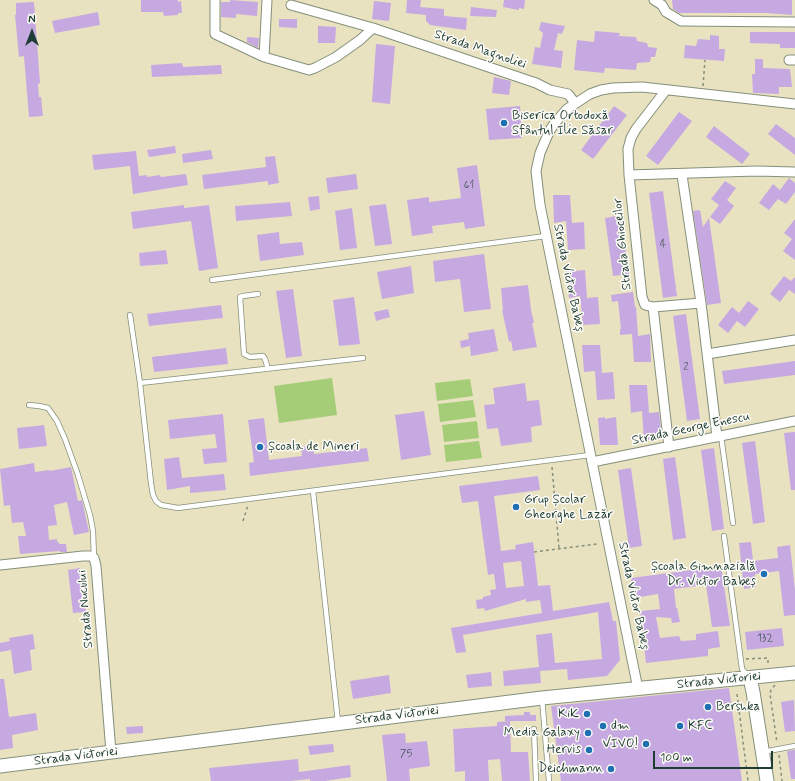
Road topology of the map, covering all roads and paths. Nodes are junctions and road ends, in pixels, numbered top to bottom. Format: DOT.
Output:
graph roads {
  1 [pos="214,0"];
  2 [pos="267,0"];
  3 [pos="654,0"];
  4 [pos="662,3"];
  5 [pos="291,5"];
  6 [pos="795,22"];
  7 [pos="373,28"];
  8 [pos="264,57"];
  9 [pos="705,60"];
  10 [pos="703,89"];
  11 [pos="666,90"];
  12 [pos="575,103"];
  13 [pos="795,104"];
  14 [pos="795,172"];
  15 [pos="629,175"];
  16 [pos="682,175"];
  17 [pos="546,236"];
  18 [pos="212,280"];
  19 [pos="258,294"];
  20 [pos="701,303"];
  21 [pos="653,307"];
  22 [pos="130,315"];
  23 [pos="795,340"];
  24 [pos="707,354"];
  25 [pos="363,358"];
  26 [pos="268,369"];
  27 [pos="140,383"];
  28 [pos="29,406"];
  29 [pos="795,421"];
  30 [pos="719,436"];
  31 [pos="669,447"];
  32 [pos="592,458"];
  33 [pos="552,460"];
  34 [pos="313,491"];
  35 [pos="250,499"];
  36 [pos="243,521"];
  37 [pos="733,523"];
  38 [pos="724,536"];
  39 [pos="597,544"];
  40 [pos="559,548"];
  41 [pos="534,552"];
  42 [pos="94,558"];
  43 [pos="0,565"];
  44 [pos="795,673"];
  45 [pos="750,678"];
  46 [pos="777,684"];
  47 [pos="638,689"];
  48 [pos="737,694"];
  49 [pos="542,698"];
  50 [pos="338,724"];
  51 [pos="534,729"];
  52 [pos="795,746"];
  53 [pos="778,748"];
  54 [pos="111,752"];
  55 [pos="763,752"];
  56 [pos="0,766"];
  57 [pos="536,781"];
  58 [pos="549,781"];
  59 [pos="748,781"];
  60 [pos="767,781"];
  61 [pos="782,781"];
  1 -- 8 [label="street"];
  2 -- 8 [label="street"];
  3 -- 4 [label="street"];
  4 -- 6 [label="street"];
  5 -- 7 [label="street, Strada Magnoliei"];
  7 -- 8 [label="street"];
  7 -- 12 [label="street, Strada Magnoliei"];
  9 -- 10 [label="path"];
  11 -- 12 [label="street, Strada Victor Babeș"];
  11 -- 13 [label="street, Strada Victor Babeș"];
  11 -- 15 [label="street, Strada Ghioceilor"];
  12 -- 17 [label="street, Strada Victor Babeș"];
  14 -- 16 [label="street"];
  15 -- 16 [label="street"];
  15 -- 21 [label="street, Strada Ghioceilor"];
  16 -- 20 [label="street"];
  17 -- 18 [label="lane"];
  17 -- 32 [label="street, Strada Victor Babeș"];
  19 -- 26 [label="lane"];
  20 -- 21 [label="street"];
  20 -- 24 [label="street"];
  21 -- 31 [label="street"];
  22 -- 27 [label="lane"];
  23 -- 24 [label="street"];
  24 -- 30 [label="street"];
  25 -- 26 [label="lane"];
  26 -- 27 [label="lane"];
  27 -- 35 [label="lane"];
  28 -- 42 [label="lane"];
  29 -- 30 [label="street, Strada George Enescu"];
  30 -- 31 [label="street, Strada George Enescu"];
  30 -- 37 [label="lane"];
  31 -- 32 [label="street, Strada George Enescu"];
  32 -- 33 [label="lane"];
  32 -- 47 [label="street, Strada Victor Babeș"];
  33 -- 34 [label="lane"];
  33 -- 40 [label="path"];
  34 -- 35 [label="lane"];
  34 -- 50 [label="lane"];
  35 -- 36 [label="path"];
  38 -- 45 [label="lane"];
  39 -- 40 [label="path"];
  40 -- 41 [label="path"];
  42 -- 43 [label="street, Strada Nucului"];
  42 -- 54 [label="street, Strada Nucului"];
  44 -- 45 [label="street, Strada Victoriei"];
  45 -- 47 [label="street, Strada Victoriei"];
  45 -- 55 [label="street"];
  46 -- 53 [label="path"];
  47 -- 49 [label="street, Strada Victoriei"];
  48 -- 59 [label="path"];
  49 -- 50 [label="street, Strada Victoriei"];
  49 -- 58 [label="lane"];
  50 -- 54 [label="street, Strada Victoriei"];
  51 -- 57 [label="lane"];
  52 -- 53 [label="lane"];
  53 -- 55 [label="lane"];
  53 -- 61 [label="path"];
  54 -- 56 [label="street, Strada Victoriei"];
  55 -- 60 [label="street"];
}
